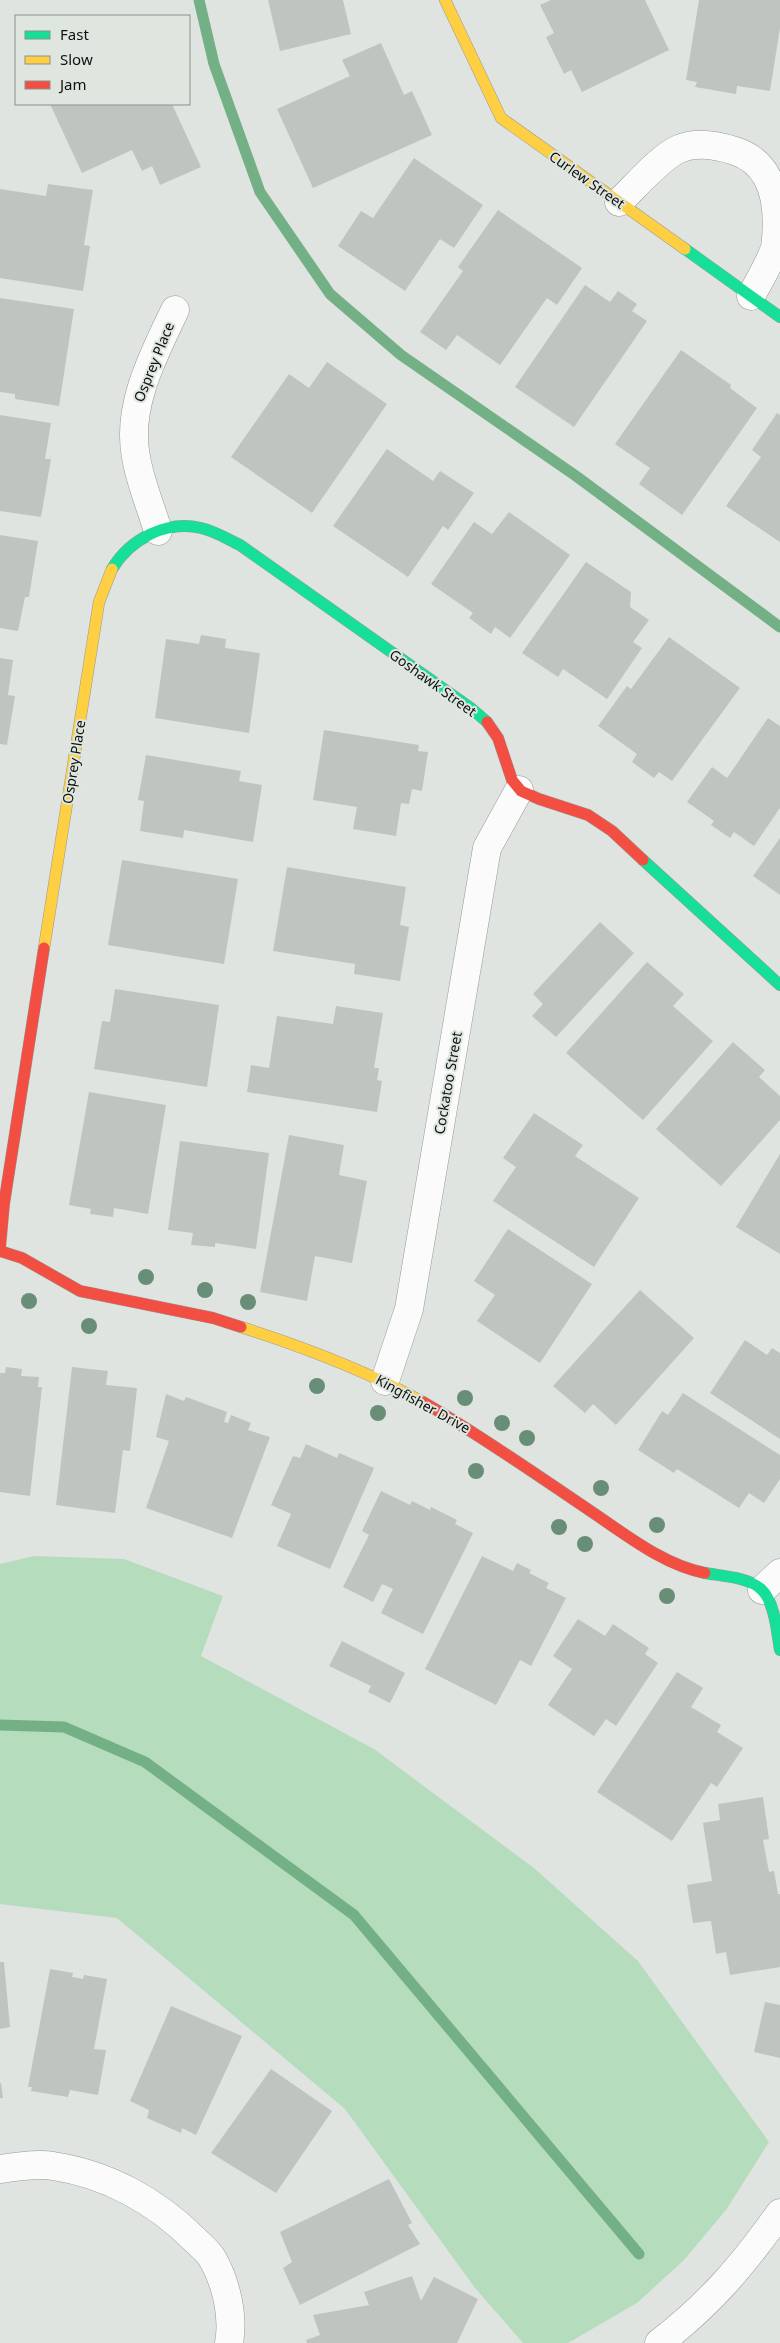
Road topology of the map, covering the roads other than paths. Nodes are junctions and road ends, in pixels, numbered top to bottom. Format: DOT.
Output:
graph roads {
  1 [pos="445,0"];
  2 [pos="619,202"];
  3 [pos="752,296"];
  4 [pos="175,310"];
  5 [pos="780,317"];
  6 [pos="158,531"];
  7 [pos="520,790"];
  8 [pos="780,986"];
  9 [pos="0,1250"];
  10 [pos="385,1381"];
  11 [pos="771,1582"];
  12 [pos="780,1650"];
  13 [pos="0,2169"];
  14 [pos="780,2213"];
  15 [pos="229,2343"];
  16 [pos="659,2343"];
  1 -- 2 [label="street, Curlew Street"];
  2 -- 3 [label="street, Curlew Street"];
  2 -- 3 [label="street"];
  3 -- 5 [label="street, Curlew Street"];
  4 -- 6 [label="street, Osprey Place"];
  6 -- 7 [label="street, Goshawk Street"];
  6 -- 9 [label="street, Osprey Place"];
  7 -- 8 [label="street"];
  7 -- 10 [label="street, Cockatoo Street"];
  9 -- 10 [label="street, Kingfisher Drive"];
  10 -- 11 [label="street, Kingfisher Drive"];
  11 -- 12 [label="street, Kingfisher Drive"];
  13 -- 15 [label="street"];
  14 -- 16 [label="street"];
}
